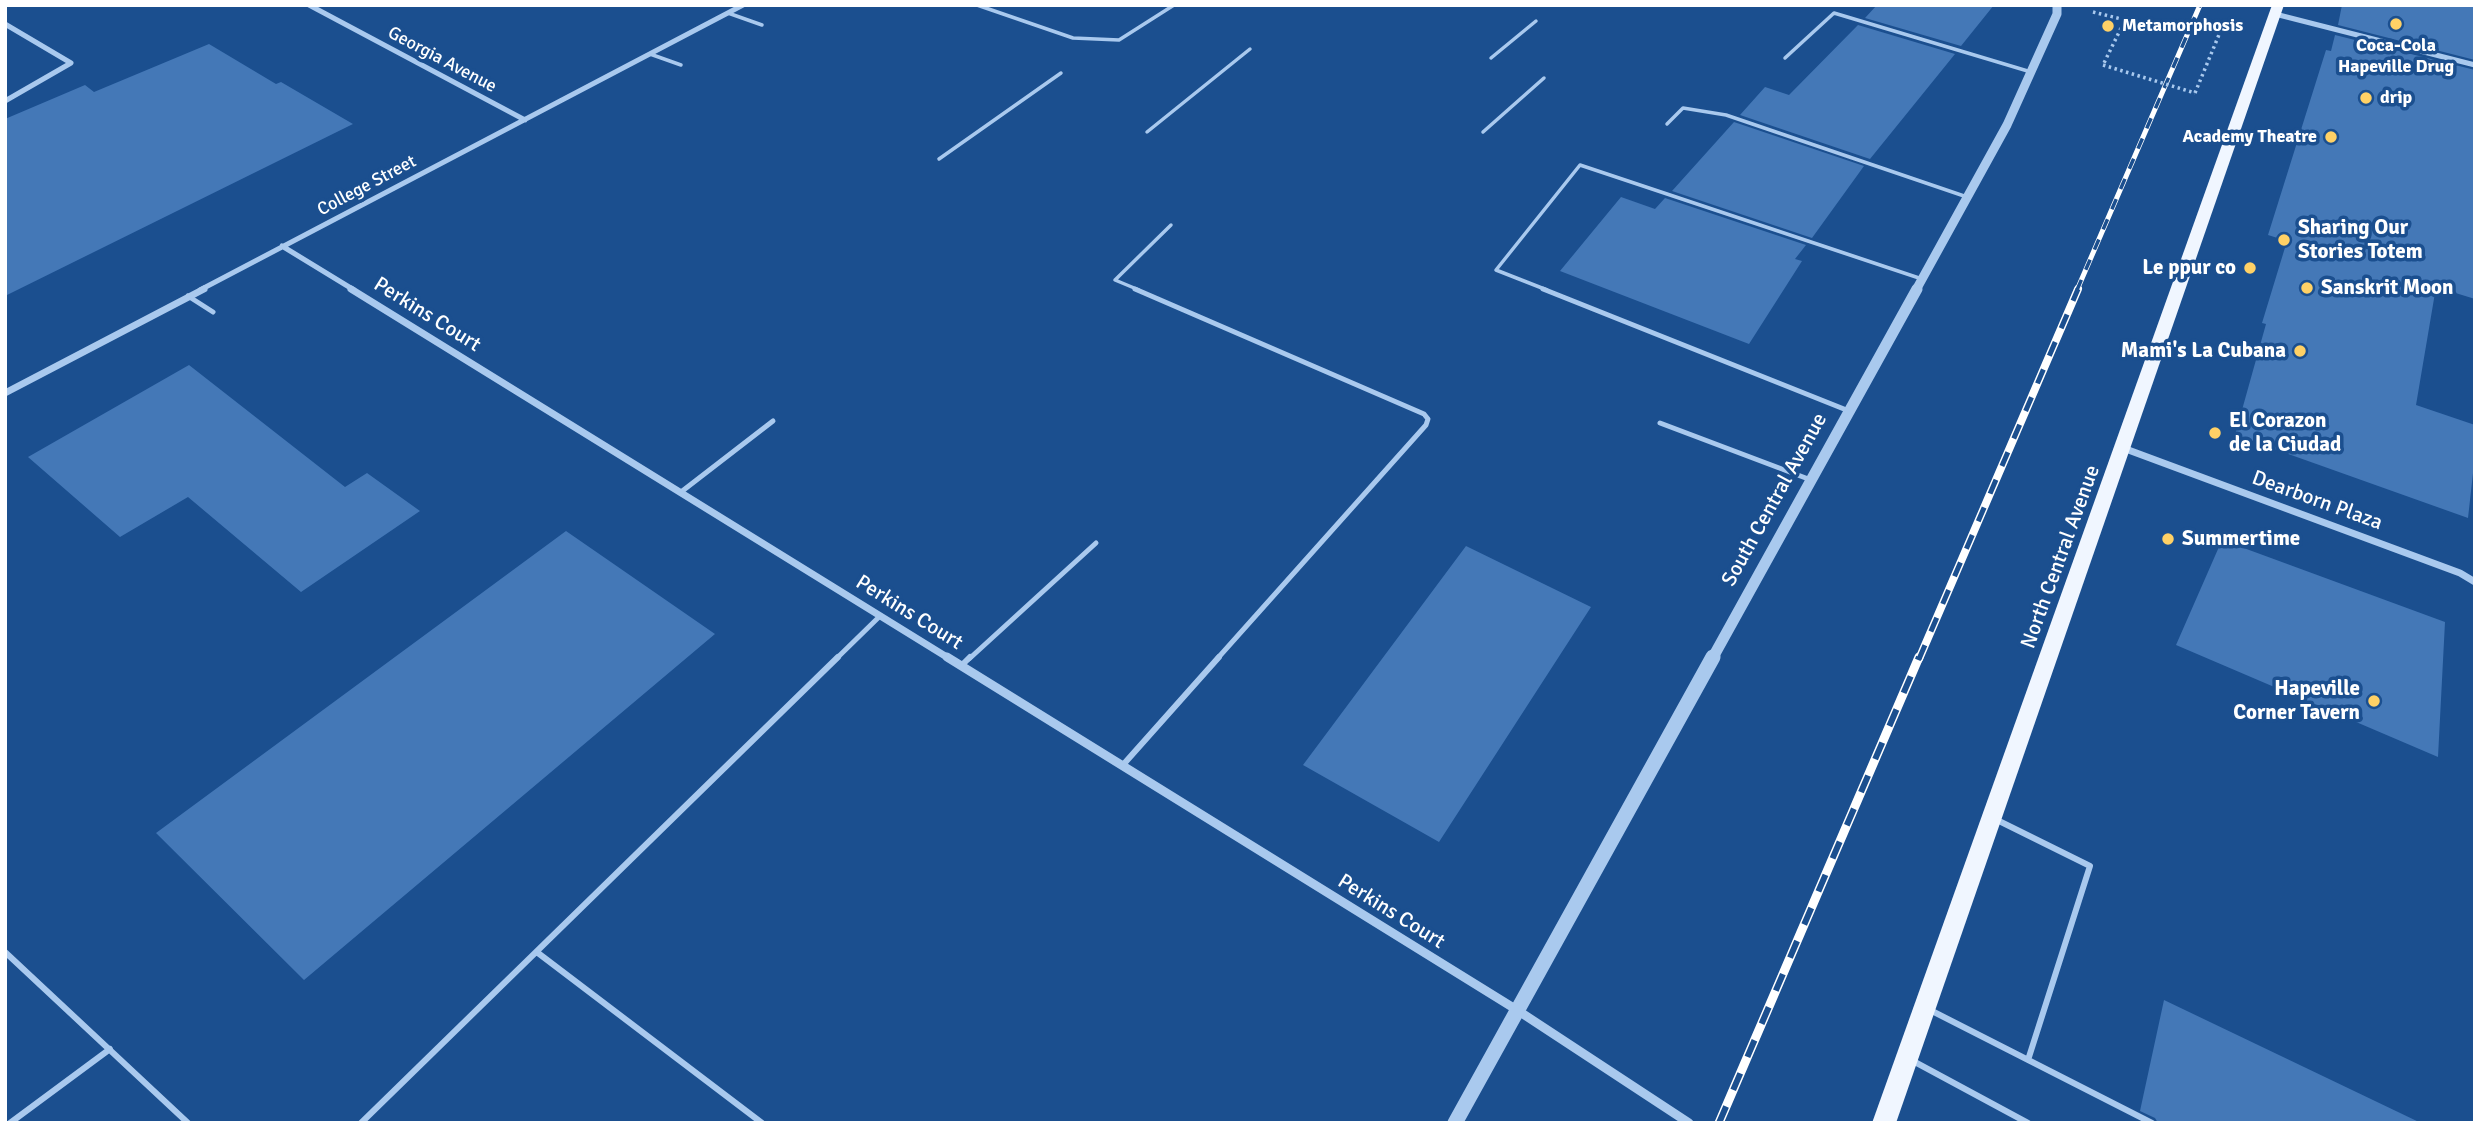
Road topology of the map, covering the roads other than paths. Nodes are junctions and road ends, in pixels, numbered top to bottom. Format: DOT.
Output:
graph roads {
  1 [pos="309,5"];
  2 [pos="743,5"];
  3 [pos="977,5"];
  4 [pos="1174,5"];
  5 [pos="2057,5"];
  6 [pos="2276,10"];
  7 [pos="728,13"];
  8 [pos="1834,13"];
  9 [pos="1536,20"];
  10 [pos="5,24"];
  11 [pos="762,25"];
  12 [pos="1250,49"];
  13 [pos="650,54"];
  14 [pos="1491,58"];
  15 [pos="1785,58"];
  16 [pos="681,65"];
  17 [pos="2475,65"];
  18 [pos="2031,72"];
  19 [pos="1061,73"];
  20 [pos="1544,78"];
  21 [pos="5,101"];
  22 [pos="1002,115"];
  23 [pos="525,120"];
  24 [pos="1667,124"];
  25 [pos="1147,132"];
  26 [pos="1483,132"];
  27 [pos="939,159"];
  28 [pos="1967,197"];
  29 [pos="1171,225"];
  30 [pos="282,246"];
  31 [pos="1922,279"];
  32 [pos="188,296"];
  33 [pos="213,312"];
  34 [pos="5,393"];
  35 [pos="1849,411"];
  36 [pos="773,421"];
  37 [pos="1660,423"];
  38 [pos="2123,448"];
  39 [pos="1811,480"];
  40 [pos="681,492"];
  41 [pos="1096,543"];
  42 [pos="2460,573"];
  43 [pos="2475,575"];
  44 [pos="2475,582"];
  45 [pos="880,616"];
  46 [pos="961,666"];
  47 [pos="1122,766"];
  48 [pos="1992,817"];
  49 [pos="5,952"];
  50 [pos="538,953"];
  51 [pos="1926,1007"];
  52 [pos="1517,1010"];
  53 [pos="110,1049"];
  54 [pos="1907,1057"];
  55 [pos="2028,1060"];
  56 [pos="10,1123"];
  57 [pos="188,1123"];
  58 [pos="361,1123"];
  59 [pos="761,1123"];
  60 [pos="1455,1123"];
  61 [pos="1689,1123"];
  62 [pos="1884,1123"];
  63 [pos="2028,1123"];
  64 [pos="2152,1123"];
  1 -- 23 [label="street, Georgia Avenue"];
  2 -- 7 [label="street, College Street"];
  3 -- 4 [label="lane"];
  5 -- 18 [label="street, South Central Avenue"];
  6 -- 17 [label="street"];
  6 -- 38 [label="main road, North Central Avenue"];
  7 -- 11 [label="lane"];
  7 -- 13 [label="street, College Street"];
  8 -- 15 [label="lane"];
  8 -- 18 [label="lane"];
  9 -- 14 [label="lane"];
  10 -- 21 [label="street"];
  12 -- 25 [label="lane"];
  13 -- 16 [label="lane"];
  13 -- 23 [label="street, College Street"];
  18 -- 28 [label="street, South Central Avenue"];
  19 -- 22 [label="lane"];
  20 -- 26 [label="lane"];
  22 -- 27 [label="lane"];
  23 -- 30 [label="street, College Street"];
  24 -- 28 [label="lane"];
  28 -- 31 [label="street, South Central Avenue"];
  29 -- 47 [label="lane"];
  30 -- 32 [label="street, College Street"];
  30 -- 40 [label="street, Perkins Court"];
  31 -- 35 [label="street, South Central Avenue"];
  31 -- 35 [label="lane"];
  32 -- 33 [label="lane"];
  32 -- 34 [label="street, College Street"];
  35 -- 39 [label="street, South Central Avenue"];
  36 -- 40 [label="lane"];
  37 -- 39 [label="lane"];
  38 -- 42 [label="street, Dearborn Plaza"];
  38 -- 48 [label="main road, North Central Avenue"];
  39 -- 52 [label="street, South Central Avenue"];
  40 -- 45 [label="street, Perkins Court"];
  41 -- 46 [label="lane"];
  42 -- 43 [label="street, Dearborn Plaza"];
  42 -- 44 [label="street, Dearborn Plaza"];
  45 -- 46 [label="street, Perkins Court"];
  45 -- 50 [label="lane"];
  46 -- 47 [label="street, Perkins Court"];
  47 -- 52 [label="street, Perkins Court"];
  48 -- 51 [label="main road, North Central Avenue"];
  48 -- 55 [label="lane"];
  49 -- 53 [label="lane"];
  50 -- 58 [label="lane"];
  50 -- 59 [label="lane"];
  51 -- 54 [label="main road, North Central Avenue"];
  51 -- 55 [label="lane"];
  52 -- 60 [label="street, South Central Avenue"];
  52 -- 61 [label="street, Perkins Court"];
  53 -- 56 [label="lane"];
  53 -- 57 [label="lane"];
  54 -- 62 [label="main road, North Central Avenue"];
  54 -- 63 [label="lane"];
  55 -- 64 [label="lane"];
}
